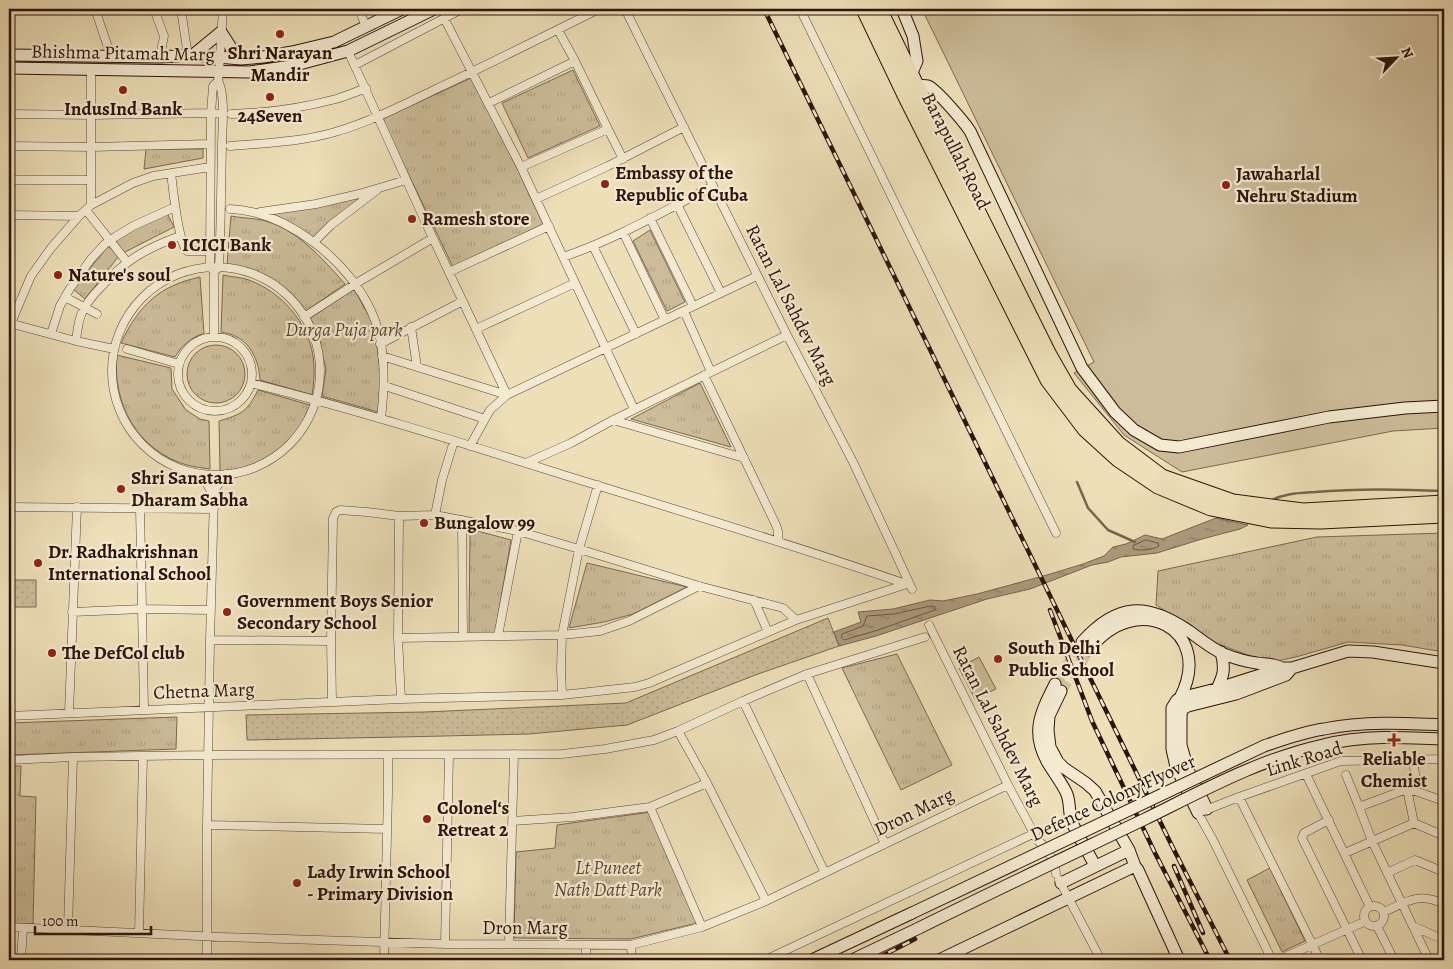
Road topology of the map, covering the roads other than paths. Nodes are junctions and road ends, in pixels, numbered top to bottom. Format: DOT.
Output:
graph roads {
  1 [pos="95,9"];
  2 [pos="154,9"];
  3 [pos="181,9"];
  4 [pos="223,9"];
  5 [pos="360,9"];
  6 [pos="402,9"];
  7 [pos="434,9"];
  8 [pos="462,9"];
  9 [pos="600,9"];
  10 [pos="625,9"];
  11 [pos="800,9"];
  12 [pos="864,9"];
  13 [pos="879,9"];
  14 [pos="902,9"];
  15 [pos="444,18"];
  16 [pos="370,24"];
  17 [pos="558,30"];
  18 [pos="221,32"];
  19 [pos="348,51"];
  20 [pos="9,55"];
  21 [pos="190,55"];
  22 [pos="111,56"];
  23 [pos="160,56"];
  24 [pos="220,57"];
  25 [pos="241,59"];
  26 [pos="575,61"];
  27 [pos="355,65"];
  28 [pos="9,68"];
  29 [pos="91,69"];
  30 [pos="472,72"];
  31 [pos="218,76"];
  32 [pos="913,80"];
  33 [pos="366,88"];
  34 [pos="489,103"];
  35 [pos="211,113"];
  36 [pos="9,114"];
  37 [pos="227,114"];
  38 [pos="91,115"];
  39 [pos="378,117"];
  40 [pos="684,127"];
  41 [pos="608,129"];
  42 [pos="210,144"];
  43 [pos="9,146"];
  44 [pos="230,146"];
  45 [pos="91,147"];
  46 [pos="622,159"];
  47 [pos="210,167"];
  48 [pos="521,167"];
  49 [pos="170,173"];
  50 [pos="9,180"];
  51 [pos="91,180"];
  52 [pos="406,180"];
  53 [pos="713,186"];
  54 [pos="380,188"];
  55 [pos="536,199"];
  56 [pos="677,204"];
  57 [pos="89,207"];
  58 [pos="175,207"];
  59 [pos="230,209"];
  60 [pos="257,212"];
  61 [pos="9,215"];
  62 [pos="79,216"];
  63 [pos="650,218"];
  64 [pos="549,226"];
  65 [pos="623,232"];
  66 [pos="180,236"];
  67 [pos="433,238"];
  68 [pos="110,240"];
  69 [pos="314,242"];
  70 [pos="593,246"];
  71 [pos="210,251"];
  72 [pos="563,257"];
  73 [pos="127,262"];
  74 [pos="214,268"];
  75 [pos="449,272"];
  76 [pos="757,276"];
  77 [pos="575,283"];
  78 [pos="355,284"];
  79 [pos="721,293"];
  80 [pos="65,297"];
  81 [pos="463,301"];
  82 [pos="772,304"];
  83 [pos="693,306"];
  84 [pos="763,306"];
  85 [pos="85,308"];
  86 [pos="1019,308"];
  87 [pos="684,311"];
  88 [pos="97,314"];
  89 [pos="304,318"];
  90 [pos="665,320"];
  91 [pos="10,323"];
  92 [pos="411,327"];
  93 [pos="476,329"];
  94 [pos="51,334"];
  95 [pos="636,334"];
  96 [pos="787,335"];
  97 [pos="214,336"];
  98 [pos="76,342"];
  99 [pos="380,344"];
  100 [pos="606,348"];
  101 [pos="114,349"];
  102 [pos="127,350"];
  103 [pos="382,356"];
  104 [pos="179,364"];
  105 [pos="417,367"];
  106 [pos="707,374"];
  107 [pos="251,383"];
  108 [pos="385,386"];
  109 [pos="507,395"];
  110 [pos="315,400"];
  111 [pos="1444,406"];
  112 [pos="634,409"];
  113 [pos="381,418"];
  114 [pos="485,419"];
  115 [pos="613,420"];
  116 [pos="454,441"];
  117 [pos="470,446"];
  118 [pos="744,458"];
  119 [pos="526,463"];
  120 [pos="201,474"];
  121 [pos="226,474"];
  122 [pos="598,485"];
  123 [pos="214,496"];
  124 [pos="1444,504"];
  125 [pos="9,507"];
  126 [pos="77,507"];
  127 [pos="140,508"];
  128 [pos="214,509"];
  129 [pos="435,515"];
  130 [pos="1444,515"];
  131 [pos="399,516"];
  132 [pos="462,520"];
  133 [pos="518,531"];
  134 [pos="1056,533"];
  135 [pos="778,542"];
  136 [pos="580,549"];
  137 [pos="699,586"];
  138 [pos="909,586"];
  139 [pos="754,600"];
  140 [pos="142,609"];
  141 [pos="210,610"];
  142 [pos="72,612"];
  143 [pos="796,620"];
  144 [pos="929,626"];
  145 [pos="768,632"];
  146 [pos="562,635"];
  147 [pos="498,636"];
  148 [pos="463,637"];
  149 [pos="925,637"];
  150 [pos="398,638"];
  151 [pos="210,640"];
  152 [pos="331,642"];
  153 [pos="1221,652"];
  154 [pos="1444,663"];
  155 [pos="1287,670"];
  156 [pos="807,674"];
  157 [pos="1216,689"];
  158 [pos="562,695"];
  159 [pos="1180,698"];
  160 [pos="401,699"];
  161 [pos="742,701"];
  162 [pos="1211,701"];
  163 [pos="332,702"];
  164 [pos="209,708"];
  165 [pos="144,709"];
  166 [pos="69,713"];
  167 [pos="9,716"];
  168 [pos="1444,725"];
  169 [pos="678,731"];
  170 [pos="1444,739"];
  171 [pos="514,754"];
  172 [pos="208,755"];
  173 [pos="388,755"];
  174 [pos="449,755"];
  175 [pos="73,756"];
  176 [pos="143,756"];
  177 [pos="1414,759"];
  178 [pos="1444,759"];
  179 [pos="9,760"];
  180 [pos="1306,774"];
  181 [pos="1346,775"];
  182 [pos="707,783"];
  183 [pos="1008,785"];
  184 [pos="1407,789"];
  185 [pos="1239,797"];
  186 [pos="1444,801"];
  187 [pos="650,807"];
  188 [pos="1359,807"];
  189 [pos="1202,811"];
  190 [pos="1329,820"];
  191 [pos="512,821"];
  192 [pos="1414,824"];
  193 [pos="207,825"];
  194 [pos="387,828"];
  195 [pos="1035,833"];
  196 [pos="1444,836"];
  197 [pos="1372,841"];
  198 [pos="886,844"];
  199 [pos="1130,850"];
  200 [pos="1344,853"];
  201 [pos="1092,867"];
  202 [pos="1136,868"];
  203 [pos="1444,872"];
  204 [pos="825,873"];
  205 [pos="1387,873"];
  206 [pos="1058,878"];
  207 [pos="1104,885"];
  208 [pos="1069,898"];
  209 [pos="766,901"];
  210 [pos="1402,903"];
  211 [pos="1444,904"];
  212 [pos="1370,907"];
  213 [pos="1384,912"];
  214 [pos="1366,921"];
  215 [pos="1377,926"];
  216 [pos="1413,926"];
  217 [pos="9,927"];
  218 [pos="702,927"];
  219 [pos="23,928"];
  220 [pos="68,929"];
  221 [pos="1347,929"];
  222 [pos="139,933"];
  223 [pos="207,936"];
  224 [pos="1444,940"];
  225 [pos="384,942"];
  226 [pos="445,944"];
  227 [pos="509,944"];
  228 [pos="586,945"];
  229 [pos="631,945"];
  230 [pos="1312,946"];
  231 [pos="958,956"];
  232 [pos="21,960"];
  233 [pos="207,960"];
  234 [pos="384,960"];
  235 [pos="586,960"];
  236 [pos="632,960"];
  237 [pos="765,960"];
  238 [pos="812,960"];
  239 [pos="852,960"];
  240 [pos="940,960"];
  241 [pos="1101,960"];
  242 [pos="1179,960"];
  243 [pos="1272,960"];
  244 [pos="1278,960"];
  245 [pos="1320,960"];
  246 [pos="1362,960"];
  247 [pos="1394,960"];
  248 [pos="1429,960"];
  1 -- 22 [label="street"];
  2 -- 23 [label="street"];
  3 -- 21 [label="street"];
  4 -- 18 [label="street"];
  5 -- 16 [label="street"];
  6 -- 16 [label="street, Bhishma Pitamah Marg"];
  7 -- 19 [label="street, Bhishma Pitamah Marg"];
  8 -- 15 [label="street"];
  9 -- 17 [label="street"];
  10 -- 40 [label="street, Ratan Lal Sahdev Marg"];
  11 -- 134 [label="street"];
  12 -- 86 [label="highway, Barapullah Road"];
  13 -- 32 [label="highway, Barapullah Road"];
  14 -- 32 [label="street"];
  15 -- 27 [label="street"];
  15 -- 30 [label="street"];
  16 -- 25 [label="street, Bhishma Pitamah Marg"];
  17 -- 26 [label="street"];
  17 -- 30 [label="street"];
  18 -- 21 [label="street"];
  18 -- 24 [label="street"];
  18 -- 25 [label="street"];
  19 -- 27 [label="street"];
  19 -- 31 [label="street, Bhishma Pitamah Marg"];
  20 -- 22 [label="street, Bhishma Pitamah Marg"];
  21 -- 23 [label="street, Bhishma Pitamah Marg"];
  21 -- 24 [label="street, Bhishma Pitamah Marg"];
  22 -- 23 [label="street, Bhishma Pitamah Marg"];
  24 -- 25 [label="street, Bhishma Pitamah Marg"];
  24 -- 31 [label="street"];
  26 -- 34 [label="street"];
  26 -- 41 [label="street"];
  27 -- 33 [label="street"];
  28 -- 29 [label="street, Bhishma Pitamah Marg"];
  29 -- 31 [label="street, Bhishma Pitamah Marg"];
  29 -- 38 [label="street"];
  30 -- 34 [label="street"];
  30 -- 39 [label="street"];
  31 -- 35 [label="street"];
  31 -- 37 [label="street"];
  32 -- 86 [label="highway, Barapullah Road"];
  32 -- 111 [label="street"];
  33 -- 37 [label="street"];
  33 -- 39 [label="street"];
  34 -- 48 [label="street"];
  35 -- 37 [label="street"];
  35 -- 38 [label="street"];
  35 -- 42 [label="street"];
  36 -- 38 [label="street"];
  37 -- 74 [label="street"];
  38 -- 45 [label="street"];
  39 -- 44 [label="street"];
  39 -- 52 [label="street"];
  40 -- 46 [label="street"];
  40 -- 53 [label="street, Ratan Lal Sahdev Marg"];
  41 -- 46 [label="street"];
  41 -- 48 [label="street"];
  42 -- 45 [label="street"];
  42 -- 47 [label="street"];
  43 -- 45 [label="street"];
  45 -- 51 [label="street"];
  46 -- 55 [label="street"];
  47 -- 49 [label="street"];
  47 -- 71 [label="street"];
  48 -- 55 [label="street"];
  49 -- 57 [label="street"];
  49 -- 58 [label="street"];
  50 -- 51 [label="street"];
  51 -- 57 [label="street"];
  52 -- 54 [label="street"];
  52 -- 67 [label="street"];
  53 -- 56 [label="street"];
  53 -- 76 [label="street, Ratan Lal Sahdev Marg"];
  54 -- 60 [label="street"];
  54 -- 69 [label="street"];
  55 -- 64 [label="street"];
  56 -- 63 [label="street"];
  56 -- 79 [label="street"];
  57 -- 62 [label="street"];
  57 -- 68 [label="street"];
  58 -- 66 [label="street"];
  58 -- 68 [label="street"];
  59 -- 60 [label="street"];
  60 -- 69 [label="street"];
  61 -- 62 [label="street"];
  62 -- 91 [label="street"];
  63 -- 65 [label="street"];
  63 -- 83 [label="street"];
  64 -- 72 [label="street"];
  64 -- 75 [label="street"];
  65 -- 70 [label="street"];
  65 -- 90 [label="street"];
  66 -- 71 [label="street"];
  66 -- 73 [label="street"];
  67 -- 75 [label="street"];
  67 -- 78 [label="street"];
  68 -- 73 [label="street"];
  68 -- 80 [label="street"];
  69 -- 78 [label="street"];
  70 -- 72 [label="street"];
  70 -- 95 [label="street"];
  71 -- 74 [label="street"];
  72 -- 77 [label="street"];
  73 -- 85 [label="street"];
  74 -- 89 [label="street"];
  74 -- 97 [label="street"];
  74 -- 101 [label="street"];
  75 -- 81 [label="street"];
  76 -- 79 [label="street"];
  76 -- 82 [label="street, Ratan Lal Sahdev Marg"];
  77 -- 93 [label="street"];
  77 -- 100 [label="street"];
  78 -- 89 [label="street"];
  78 -- 99 [label="street"];
  79 -- 83 [label="street"];
  80 -- 85 [label="street"];
  80 -- 94 [label="street"];
  81 -- 92 [label="street"];
  81 -- 93 [label="street"];
  82 -- 84 [label="street"];
  82 -- 96 [label="street, Ratan Lal Sahdev Marg"];
  83 -- 87 [label="street"];
  85 -- 88 [label="street"];
  85 -- 98 [label="street"];
  86 -- 124 [label="highway"];
  86 -- 130 [label="highway"];
  87 -- 90 [label="street"];
  87 -- 106 [label="street"];
  89 -- 110 [label="street"];
  90 -- 95 [label="street"];
  91 -- 94 [label="street"];
  92 -- 99 [label="street"];
  92 -- 105 [label="street"];
  93 -- 109 [label="street"];
  94 -- 98 [label="street"];
  95 -- 100 [label="street"];
  96 -- 106 [label="street"];
  96 -- 138 [label="street, Ratan Lal Sahdev Marg"];
  97 -- 104 [label="street"];
  97 -- 107 [label="street"];
  98 -- 101 [label="street"];
  99 -- 103 [label="street"];
  100 -- 109 [label="street"];
  100 -- 112 [label="street"];
  101 -- 120 [label="street"];
  102 -- 104 [label="street"];
  103 -- 105 [label="street"];
  103 -- 108 [label="street"];
  104 -- 107 [label="street"];
  105 -- 109 [label="street"];
  106 -- 112 [label="street"];
  106 -- 118 [label="street"];
  107 -- 110 [label="street"];
  108 -- 113 [label="street"];
  108 -- 114 [label="street"];
  109 -- 114 [label="street"];
  110 -- 113 [label="street"];
  110 -- 121 [label="street"];
  112 -- 115 [label="street"];
  113 -- 116 [label="street"];
  114 -- 117 [label="street"];
  115 -- 118 [label="street"];
  115 -- 119 [label="street"];
  116 -- 117 [label="street"];
  116 -- 129 [label="street"];
  117 -- 119 [label="street"];
  118 -- 135 [label="street"];
  119 -- 122 [label="street"];
  120 -- 121 [label="street"];
  120 -- 123 [label="street"];
  121 -- 123 [label="street"];
  122 -- 135 [label="street"];
  122 -- 136 [label="street"];
  123 -- 128 [label="street"];
  125 -- 126 [label="street"];
  126 -- 127 [label="street"];
  126 -- 142 [label="street"];
  127 -- 128 [label="street"];
  127 -- 140 [label="street"];
  128 -- 141 [label="street"];
  129 -- 131 [label="street"];
  129 -- 132 [label="street"];
  131 -- 150 [label="street"];
  131 -- 152 [label="street"];
  132 -- 133 [label="street"];
  132 -- 148 [label="street"];
  133 -- 136 [label="street"];
  133 -- 147 [label="street"];
  135 -- 138 [label="street"];
  136 -- 137 [label="street"];
  136 -- 146 [label="street"];
  137 -- 139 [label="street"];
  137 -- 146 [label="street"];
  138 -- 143 [label="street, Chetna Marg"];
  139 -- 143 [label="street"];
  139 -- 145 [label="street"];
  140 -- 141 [label="street"];
  140 -- 142 [label="street"];
  140 -- 165 [label="street"];
  141 -- 151 [label="street"];
  142 -- 166 [label="street"];
  143 -- 145 [label="street, Chetna Marg"];
  144 -- 183 [label="street, Ratan Lal Sahdev Marg"];
  145 -- 158 [label="street, Chetna Marg"];
  146 -- 147 [label="street"];
  146 -- 158 [label="street"];
  147 -- 148 [label="street"];
  148 -- 150 [label="street"];
  149 -- 156 [label="street"];
  150 -- 160 [label="street"];
  151 -- 152 [label="street"];
  151 -- 164 [label="street"];
  152 -- 163 [label="street"];
  153 -- 155 [label="street"];
  153 -- 157 [label="street"];
  153 -- 159 [label="street"];
  154 -- 155 [label="street"];
  155 -- 157 [label="street"];
  155 -- 162 [label="street"];
  156 -- 161 [label="street"];
  156 -- 198 [label="street"];
  157 -- 159 [label="street"];
  157 -- 162 [label="street"];
  158 -- 160 [label="street, Chetna Marg"];
  159 -- 189 [label="street"];
  160 -- 163 [label="street, Chetna Marg"];
  161 -- 169 [label="street"];
  161 -- 204 [label="street"];
  162 -- 189 [label="street"];
  163 -- 164 [label="street, Chetna Marg"];
  164 -- 165 [label="street, Chetna Marg"];
  164 -- 172 [label="street"];
  165 -- 166 [label="street, Chetna Marg"];
  166 -- 167 [label="street, Chetna Marg"];
  168 -- 238 [label="street, Defence Colony Flyover, bridge"];
  169 -- 171 [label="street"];
  169 -- 182 [label="street"];
  170 -- 239 [label="street, Defence Colony Flyover, bridge"];
  171 -- 174 [label="street"];
  171 -- 191 [label="street"];
  172 -- 173 [label="street"];
  172 -- 176 [label="street"];
  172 -- 193 [label="street"];
  173 -- 174 [label="street"];
  173 -- 194 [label="street"];
  174 -- 226 [label="street"];
  175 -- 176 [label="street"];
  175 -- 179 [label="street"];
  175 -- 220 [label="street"];
  176 -- 222 [label="street"];
  177 -- 178 [label="street, Link Road"];
  177 -- 180 [label="street, Link Road"];
  177 -- 184 [label="street"];
  180 -- 185 [label="street, Link Road"];
  180 -- 190 [label="street"];
  181 -- 188 [label="street"];
  182 -- 187 [label="street"];
  182 -- 209 [label="street"];
  183 -- 195 [label="street, Ratan Lal Sahdev Marg"];
  183 -- 198 [label="street, Dron Marg"];
  184 -- 186 [label="street"];
  184 -- 188 [label="street"];
  184 -- 192 [label="street"];
  185 -- 189 [label="street, Link Road"];
  185 -- 230 [label="street"];
  187 -- 191 [label="street"];
  187 -- 218 [label="street"];
  188 -- 197 [label="street"];
  189 -- 243 [label="street"];
  190 -- 200 [label="street"];
  190 -- 221 [label="street"];
  191 -- 227 [label="street"];
  192 -- 196 [label="street"];
  192 -- 197 [label="street"];
  193 -- 194 [label="street"];
  193 -- 223 [label="street"];
  194 -- 225 [label="street"];
  195 -- 206 [label="street, Ratan Lal Sahdev Marg"];
  195 -- 237 [label="street"];
  197 -- 200 [label="street"];
  197 -- 205 [label="street"];
  198 -- 204 [label="street, Dron Marg"];
  199 -- 201 [label="street"];
  199 -- 201 [label="street"];
  199 -- 202 [label="street"];
  200 -- 212 [label="street"];
  201 -- 206 [label="street"];
  201 -- 207 [label="street"];
  202 -- 207 [label="street"];
  202 -- 242 [label="street"];
  203 -- 205 [label="street"];
  204 -- 209 [label="street, Dron Marg"];
  205 -- 210 [label="street"];
  206 -- 208 [label="street, Ratan Lal Sahdev Marg"];
  207 -- 208 [label="street"];
  208 -- 231 [label="street"];
  208 -- 241 [label="street, Ratan Lal Sahdev Marg"];
  209 -- 218 [label="street, Dron Marg"];
  210 -- 211 [label="street"];
  210 -- 213 [label="street"];
  210 -- 216 [label="street"];
  212 -- 213 [label="street"];
  212 -- 214 [label="street"];
  213 -- 215 [label="street"];
  214 -- 215 [label="street"];
  214 -- 221 [label="street"];
  215 -- 247 [label="street"];
  216 -- 224 [label="street"];
  216 -- 248 [label="street"];
  217 -- 219 [label="street, Dron Marg"];
  218 -- 229 [label="street, Dron Marg"];
  219 -- 220 [label="street, Dron Marg"];
  219 -- 232 [label="street"];
  220 -- 222 [label="street, Dron Marg"];
  221 -- 230 [label="street"];
  221 -- 246 [label="street"];
  222 -- 223 [label="street, Dron Marg"];
  223 -- 225 [label="street, Dron Marg"];
  223 -- 233 [label="street"];
  225 -- 226 [label="street, Dron Marg"];
  225 -- 234 [label="street"];
  226 -- 227 [label="street, Dron Marg"];
  227 -- 228 [label="street, Dron Marg"];
  228 -- 229 [label="street, Dron Marg"];
  228 -- 235 [label="street"];
  229 -- 236 [label="street"];
  230 -- 244 [label="street"];
  230 -- 245 [label="street"];
  231 -- 240 [label="street"];
}
